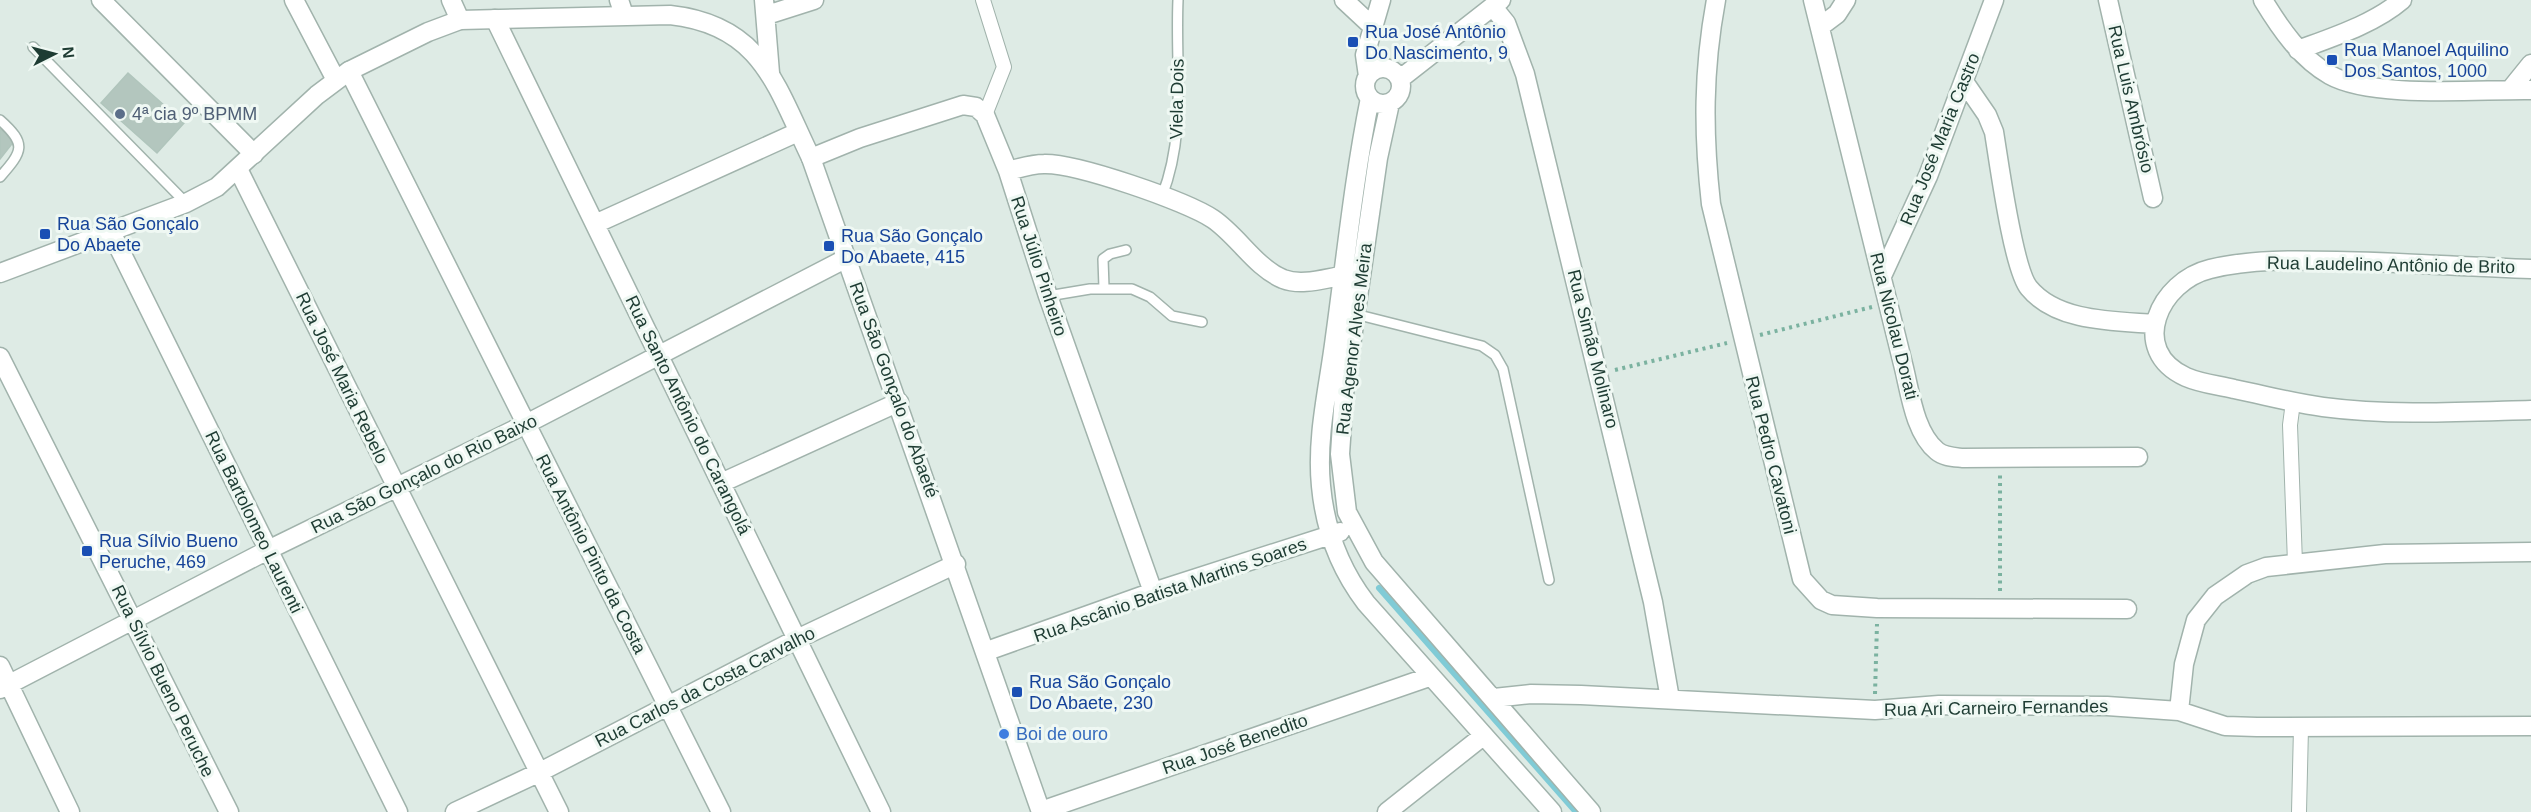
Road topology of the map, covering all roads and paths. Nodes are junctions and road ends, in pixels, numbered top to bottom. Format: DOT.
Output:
graph roads {
  1 [pos="101,0"];
  2 [pos="294,0"];
  3 [pos="451,0"];
  4 [pos="814,0"];
  5 [pos="983,0"];
  6 [pos="1178,0"];
  7 [pos="1344,0"];
  8 [pos="1381,0"];
  9 [pos="1716,0"];
  10 [pos="1813,0"];
  11 [pos="1846,0"];
  12 [pos="1994,0"];
  13 [pos="2108,0"];
  14 [pos="2264,0"];
  15 [pos="2402,0"];
  16 [pos="1497,4"];
  17 [pos="621,8"];
  18 [pos="766,8"];
  19 [pos="495,19"];
  20 [pos="460,20"];
  21 [pos="1821,26"];
  22 [pos="1372,33"];
  23 [pos="33,47"];
  24 [pos="2298,50"];
  25 [pos="2531,64"];
  26 [pos="1374,72"];
  27 [pos="770,73"];
  28 [pos="343,75"];
  29 [pos="1400,79"];
  30 [pos="1965,82"];
  31 [pos="2510,90"];
  32 [pos="2531,90"];
  33 [pos="1370,98"];
  34 [pos="1390,103"];
  35 [pos="985,115"];
  36 [pos="0,120"];
  37 [pos="798,132"];
  38 [pos="254,154"];
  39 [pos="811,158"];
  40 [pos="238,169"];
  41 [pos="1008,171"];
  42 [pos="0,177"];
  43 [pos="1162,196"];
  44 [pos="2153,198"];
  45 [pos="186,204"];
  46 [pos="595,224"];
  47 [pos="111,232"];
  48 [pos="1126,250"];
  49 [pos="847,258"];
  50 [pos="2531,269"];
  51 [pos="0,273"];
  52 [pos="1341,276"];
  53 [pos="1882,276"];
  54 [pos="1104,288"];
  55 [pos="1048,296"];
  56 [pos="1355,314"];
  57 [pos="1202,322"];
  58 [pos="2154,324"];
  59 [pos="658,354"];
  60 [pos="0,357"];
  61 [pos="899,402"];
  62 [pos="2293,402"];
  63 [pos="2531,410"];
  64 [pos="526,424"];
  65 [pos="2138,457"];
  66 [pos="2000,460"];
  67 [pos="721,483"];
  68 [pos="397,489"];
  69 [pos="1353,526"];
  70 [pos="1331,536"];
  71 [pos="268,550"];
  72 [pos="2531,552"];
  73 [pos="1374,562"];
  74 [pos="2295,563"];
  75 [pos="956,564"];
  76 [pos="1549,580"];
  77 [pos="1352,585"];
  78 [pos="1153,592"];
  79 [pos="1877,608"];
  80 [pos="2000,608"];
  81 [pos="2127,609"];
  82 [pos="133,619"];
  83 [pos="797,639"];
  84 [pos="987,651"];
  85 [pos="0,666"];
  86 [pos="1429,677"];
  87 [pos="5,687"];
  88 [pos="1494,698"];
  89 [pos="1670,699"];
  90 [pos="667,705"];
  91 [pos="1875,710"];
  92 [pos="2179,711"];
  93 [pos="2531,726"];
  94 [pos="2301,728"];
  95 [pos="1483,736"];
  96 [pos="538,773"];
  97 [pos="70,812"];
  98 [pos="228,812"];
  99 [pos="398,812"];
  100 [pos="455,812"];
  101 [pos="559,812"];
  102 [pos="721,812"];
  103 [pos="881,812"];
  104 [pos="1041,812"];
  105 [pos="1387,812"];
  106 [pos="1552,812"];
  107 [pos="1592,812"];
  108 [pos="2299,812"];
  1 -- 38 [label="street"];
  2 -- 28 [label="street, Rua Antônio Pinto da Costa"];
  3 -- 20 [label="street"];
  4 -- 18 [label="street"];
  5 -- 35 [label="street"];
  6 -- 43 [label="lane, Viela Dois"];
  7 -- 22 [label="street"];
  8 -- 22 [label="street"];
  9 -- 79 [label="street, Rua Pedro Cavatoni"];
  10 -- 21 [label="street, Rua Nicolau Dorati"];
  11 -- 21 [label="street"];
  12 -- 30 [label="street, Rua José Maria Castro"];
  13 -- 44 [label="street, Rua Luis Ambrósio"];
  14 -- 24 [label="street"];
  15 -- 24 [label="street"];
  16 -- 29 [label="street"];
  16 -- 89 [label="street, Rua Simão Molinaro"];
  17 -- 19 [label="street, Rua São Gonçalo do Abaeté"];
  17 -- 27 [label="street, Rua São Gonçalo do Abaeté"];
  18 -- 27 [label="street"];
  19 -- 20 [label="street, Rua São Gonçalo do Abaeté"];
  19 -- 46 [label="street, Rua Santo Antônio do Carangolá"];
  20 -- 28 [label="street, Rua São Gonçalo do Abaeté"];
  21 -- 53 [label="street, Rua Nicolau Dorati"];
  22 -- 26 [label="street"];
  23 -- 45 [label="lane"];
  24 -- 31 [label="street"];
  25 -- 31 [label="street"];
  26 -- 29 [label="street"];
  26 -- 33 [label="street"];
  27 -- 37 [label="street, Rua São Gonçalo do Abaeté"];
  28 -- 38 [label="street, Rua São Gonçalo do Abaeté"];
  28 -- 64 [label="street, Rua Antônio Pinto da Costa"];
  29 -- 34 [label="street"];
  30 -- 53 [label="street, Rua José Maria Castro"];
  30 -- 58 [label="street"];
  31 -- 32 [label="street"];
  33 -- 34 [label="street"];
  33 -- 52 [label="street, Rua Agenor Alves Meira"];
  34 -- 56 [label="street, Rua Agenor Alves Meira"];
  35 -- 39 [label="street"];
  35 -- 41 [label="street, Rua Júlio Pinheiro"];
  36 -- 42 [label="lane"];
  37 -- 39 [label="street, Rua São Gonçalo do Abaeté"];
  37 -- 46 [label="street"];
  38 -- 40 [label="street, Rua São Gonçalo do Abaeté"];
  39 -- 49 [label="street, Rua São Gonçalo do Abaeté"];
  40 -- 45 [label="street, Rua São Gonçalo do Abaeté"];
  40 -- 68 [label="street, Rua José Maria Rebelo"];
  41 -- 43 [label="street"];
  41 -- 55 [label="street, Rua Júlio Pinheiro"];
  43 -- 52 [label="street"];
  45 -- 47 [label="street, Rua São Gonçalo do Abaeté"];
  46 -- 59 [label="street, Rua Santo Antônio do Carangolá"];
  47 -- 51 [label="street, Rua São Gonçalo do Abaeté"];
  47 -- 71 [label="street, Rua Bartolomeo Laurenti"];
  48 -- 54 [label="lane"];
  49 -- 59 [label="street, Rua São Gonçalo do Rio Baixo"];
  49 -- 61 [label="street, Rua São Gonçalo do Abaeté"];
  50 -- 58 [label="street, Rua Laudelino Antônio de Brito"];
  52 -- 70 [label="street, Rua Agenor Alves Meira"];
  53 -- 66 [label="street, Rua Nicolau Dorati"];
  54 -- 55 [label="lane"];
  54 -- 57 [label="lane"];
  55 -- 78 [label="street, Rua Júlio Pinheiro"];
  56 -- 69 [label="street, Rua Agenor Alves Meira"];
  56 -- 76 [label="lane"];
  58 -- 62 [label="street"];
  59 -- 64 [label="street, Rua São Gonçalo do Rio Baixo"];
  59 -- 67 [label="street, Rua Santo Antônio do Carangolá"];
  60 -- 82 [label="street, Rua Sílvio Bueno Peruche"];
  61 -- 67 [label="street"];
  61 -- 75 [label="street, Rua São Gonçalo do Abaeté"];
  62 -- 63 [label="street"];
  62 -- 74 [label="street"];
  64 -- 68 [label="street, Rua São Gonçalo do Rio Baixo"];
  64 -- 90 [label="street, Rua Antônio Pinto da Costa"];
  65 -- 66 [label="street, Rua Nicolau Dorati"];
  66 -- 80 [label="path"];
  67 -- 83 [label="street, Rua Santo Antônio do Carangolá"];
  68 -- 71 [label="street, Rua São Gonçalo do Rio Baixo"];
  68 -- 96 [label="street, Rua José Maria Rebelo"];
  69 -- 70 [label="street, Rua Ascânio Batista Martins Soares"];
  69 -- 73 [label="street, Rua Agenor Alves Meira"];
  70 -- 77 [label="street, Rua Agenor Alves Meira"];
  70 -- 78 [label="street, Rua Ascânio Batista Martins Soares"];
  71 -- 82 [label="street, Rua São Gonçalo do Rio Baixo"];
  71 -- 99 [label="street, Rua Bartolomeo Laurenti"];
  72 -- 74 [label="street"];
  73 -- 77 [label="street"];
  73 -- 88 [label="street, Rua Agenor Alves Meira"];
  74 -- 92 [label="street"];
  75 -- 83 [label="street, Rua Carlos da Costa Carvalho"];
  75 -- 84 [label="street, Rua São Gonçalo do Abaeté"];
  77 -- 86 [label="street, Rua Agenor Alves Meira"];
  78 -- 84 [label="street, Rua Ascânio Batista Martins Soares"];
  79 -- 80 [label="street, Rua Pedro Cavatoni"];
  79 -- 91 [label="path"];
  80 -- 81 [label="street, Rua Pedro Cavatoni"];
  82 -- 87 [label="street, Rua São Gonçalo do Rio Baixo"];
  82 -- 98 [label="street, Rua Sílvio Bueno Peruche"];
  83 -- 90 [label="street, Rua Carlos da Costa Carvalho"];
  83 -- 103 [label="street, Rua Santo Antônio do Carangolá"];
  84 -- 104 [label="street, Rua São Gonçalo do Abaeté"];
  85 -- 87 [label="street"];
  86 -- 95 [label="street, Rua Agenor Alves Meira"];
  86 -- 104 [label="street, Rua José Benedito"];
  87 -- 97 [label="street"];
  88 -- 89 [label="street, Rua Ari Carneiro Fernandes"];
  88 -- 107 [label="street, Rua Agenor Alves Meira"];
  89 -- 91 [label="street, Rua Ari Carneiro Fernandes"];
  90 -- 96 [label="street, Rua Carlos da Costa Carvalho"];
  90 -- 102 [label="street, Rua Antônio Pinto da Costa"];
  91 -- 92 [label="street, Rua Ari Carneiro Fernandes"];
  92 -- 94 [label="street, Rua Ari Carneiro Fernandes"];
  93 -- 94 [label="street, Rua Ari Carneiro Fernandes"];
  94 -- 108 [label="street"];
  95 -- 105 [label="street"];
  95 -- 106 [label="street, Rua Agenor Alves Meira"];
  96 -- 100 [label="street, Rua Carlos da Costa Carvalho"];
  96 -- 101 [label="street, Rua José Maria Rebelo"];
}
